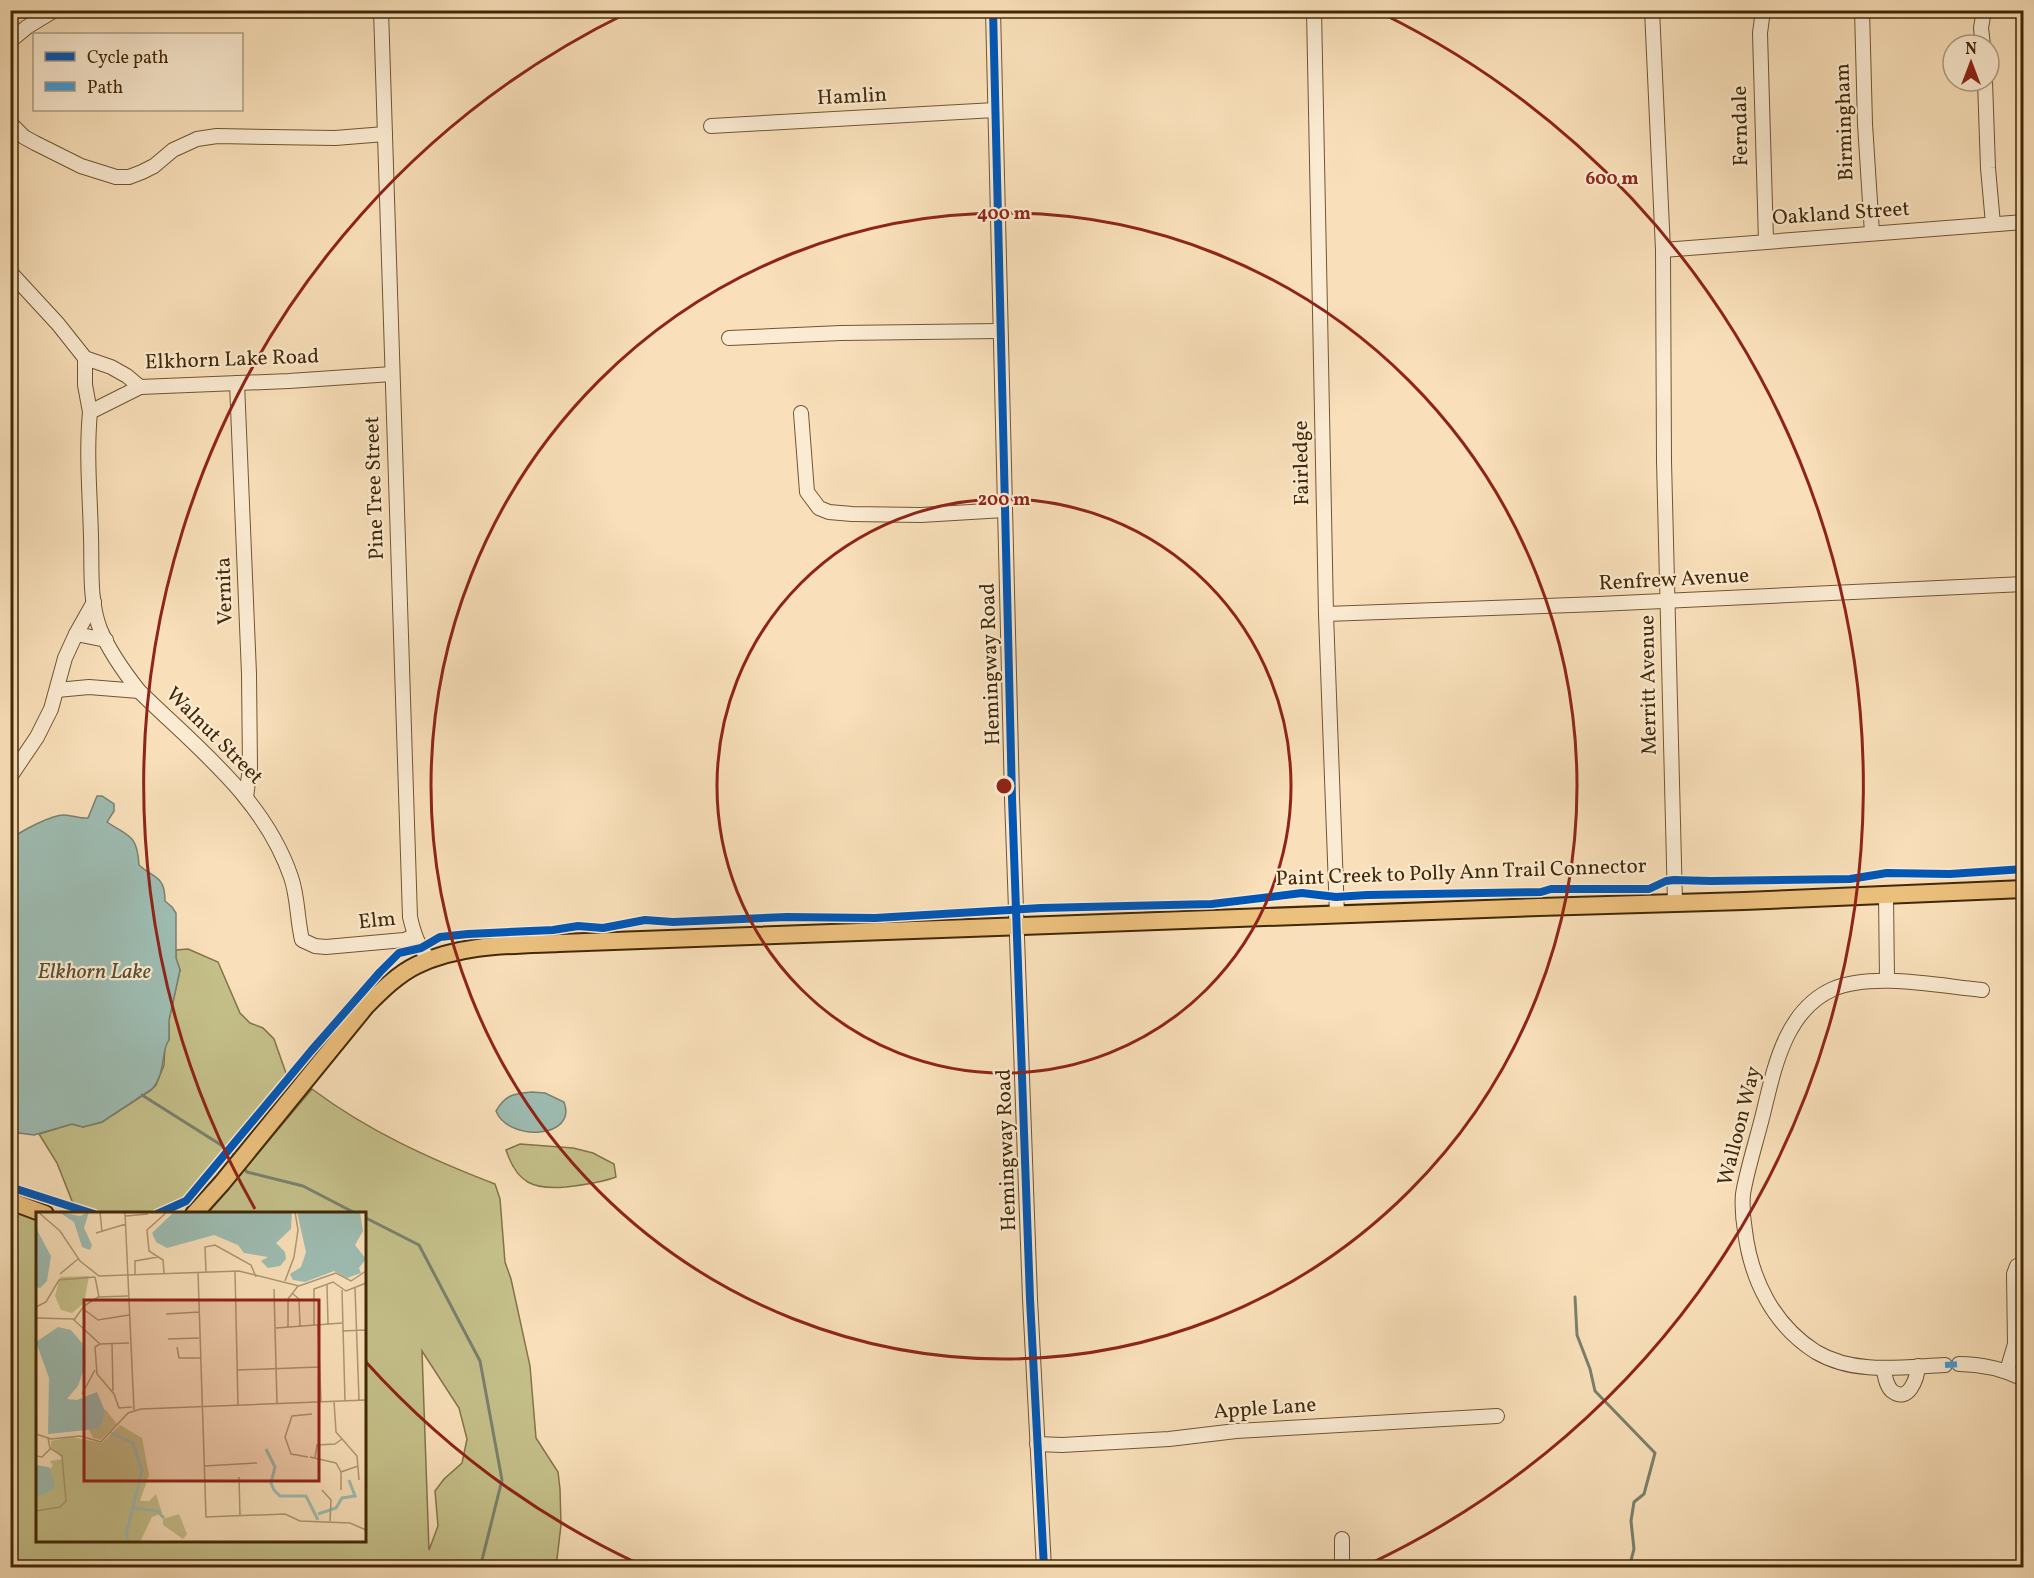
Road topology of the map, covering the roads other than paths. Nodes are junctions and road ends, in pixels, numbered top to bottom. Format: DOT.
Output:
graph roads {
  1 [pos="55,10"];
  2 [pos="381,10"];
  3 [pos="993,10"];
  4 [pos="1314,10"];
  5 [pos="1652,10"];
  6 [pos="1763,10"];
  7 [pos="1862,10"];
  8 [pos="1984,10"];
  9 [pos="1982,33"];
  10 [pos="10,41"];
  11 [pos="1986,93"];
  12 [pos="995,110"];
  13 [pos="10,123"];
  14 [pos="711,126"];
  15 [pos="385,134"];
  16 [pos="2024,222"];
  17 [pos="1993,224"];
  18 [pos="1872,232"];
  19 [pos="1766,241"];
  20 [pos="1663,250"];
  21 [pos="10,272"];
  22 [pos="999,331"];
  23 [pos="729,338"];
  24 [pos="85,358"];
  25 [pos="392,374"];
  26 [pos="237,383"];
  27 [pos="140,387"];
  28 [pos="90,412"];
  29 [pos="801,413"];
  30 [pos="1004,510"];
  31 [pos="2024,584"];
  32 [pos="1668,600"];
  33 [pos="94,602"];
  34 [pos="1326,614"];
  35 [pos="76,634"];
  36 [pos="106,640"];
  37 [pos="57,690"];
  38 [pos="140,691"];
  39 [pos="10,777"];
  40 [pos="246,797"];
  41 [pos="2024,889"];
  42 [pos="1886,895"];
  43 [pos="1675,903"];
  44 [pos="1336,915"];
  45 [pos="1017,926"];
  46 [pos="415,936"];
  47 [pos="342,945"];
  48 [pos="430,960"];
  49 [pos="1887,980"];
  50 [pos="1982,990"];
  51 [pos="10,1201"];
  52 [pos="40,1212"];
  53 [pos="196,1212"];
  54 [pos="2024,1263"];
  55 [pos="1945,1365"];
  56 [pos="1959,1365"];
  57 [pos="1918,1366"];
  58 [pos="1883,1368"];
  59 [pos="2007,1371"];
  60 [pos="2024,1379"];
  61 [pos="1497,1416"];
  62 [pos="1037,1444"];
  63 [pos="1342,1539"];
  64 [pos="1044,1568"];
  65 [pos="1342,1568"];
  1 -- 10 [label="street"];
  2 -- 15 [label="street, Pine Tree Street"];
  3 -- 12 [label="street, Hemingway Road"];
  4 -- 34 [label="street, Fairledge"];
  5 -- 20 [label="street, Merritt Avenue"];
  6 -- 19 [label="street, Ferndale"];
  7 -- 18 [label="street, Birmingham"];
  8 -- 9 [label="street"];
  11 -- 17 [label="street"];
  12 -- 14 [label="street, Hamlin"];
  12 -- 22 [label="street, Hemingway Road"];
  13 -- 15 [label="street"];
  15 -- 25 [label="street, Pine Tree Street"];
  16 -- 17 [label="street, Oakland Street"];
  17 -- 18 [label="street, Oakland Street"];
  18 -- 19 [label="street, Oakland Street"];
  19 -- 20 [label="street, Oakland Street"];
  20 -- 32 [label="street, Merritt Avenue"];
  21 -- 24 [label="street, Elkhorn Lake Road"];
  22 -- 23 [label="street"];
  22 -- 30 [label="street, Hemingway Road"];
  24 -- 27 [label="street, Elkhorn Lake Road"];
  24 -- 28 [label="street, Walnut Street"];
  25 -- 26 [label="street, Elkhorn Lake Road"];
  25 -- 46 [label="street, Pine Tree Street"];
  26 -- 27 [label="street, Elkhorn Lake Road"];
  26 -- 40 [label="street, Vernita"];
  27 -- 28 [label="street"];
  28 -- 33 [label="street, Walnut Street"];
  29 -- 30 [label="street"];
  30 -- 45 [label="street, Hemingway Road"];
  31 -- 32 [label="street, Renfrew Avenue"];
  32 -- 34 [label="street, Renfrew Avenue"];
  32 -- 43 [label="street, Merritt Avenue"];
  33 -- 35 [label="street"];
  33 -- 36 [label="street, Walnut Street"];
  34 -- 44 [label="street, Fairledge"];
  35 -- 36 [label="street"];
  35 -- 37 [label="street"];
  36 -- 38 [label="street, Walnut Street"];
  37 -- 38 [label="street, Walnut Street"];
  37 -- 39 [label="street"];
  38 -- 40 [label="street, Walnut Street"];
  40 -- 47 [label="street, Walnut Street"];
  41 -- 42 [label="main road"];
  42 -- 43 [label="main road"];
  42 -- 49 [label="street"];
  43 -- 44 [label="main road"];
  44 -- 45 [label="main road"];
  45 -- 48 [label="main road"];
  45 -- 62 [label="street, Hemingway Road"];
  46 -- 47 [label="street, Elm"];
  46 -- 48 [label="street, Pine Tree Street"];
  48 -- 53 [label="main road"];
  49 -- 50 [label="street, Walloon Way"];
  49 -- 58 [label="street, Walloon Way"];
  51 -- 52 [label="main road"];
  54 -- 59 [label="street"];
  55 -- 57 [label="street, Walloon Way"];
  56 -- 59 [label="street"];
  57 -- 58 [label="street, Walloon Way"];
  57 -- 58 [label="street"];
  59 -- 60 [label="street"];
  61 -- 62 [label="street, Apple Lane"];
  62 -- 64 [label="street, Hemingway Road"];
  63 -- 65 [label="street"];
}
